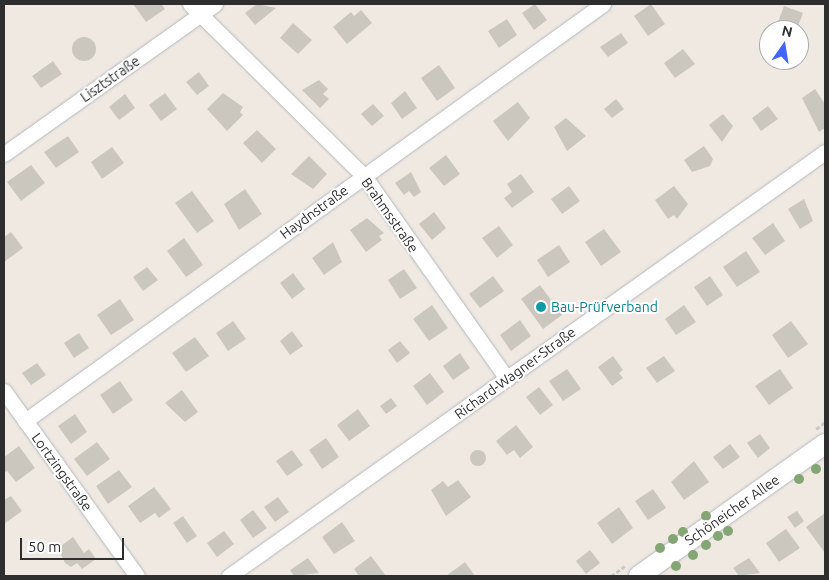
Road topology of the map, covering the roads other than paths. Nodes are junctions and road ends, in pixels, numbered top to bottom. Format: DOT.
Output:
graph roads {
  1 [pos="215,4"];
  2 [pos="603,4"];
  3 [pos="195,9"];
  4 [pos="825,152"];
  5 [pos="4,154"];
  6 [pos="364,176"];
  7 [pos="507,379"];
  8 [pos="4,391"];
  9 [pos="25,421"];
  10 [pos="825,444"];
  11 [pos="137,576"];
  12 [pos="229,576"];
  13 [pos="639,576"];
  1 -- 3 [label="street, Lisztstraße"];
  2 -- 6 [label="street, Haydnstraße"];
  3 -- 5 [label="street, Lisztstraße"];
  3 -- 6 [label="street, Brahmsstraße"];
  4 -- 7 [label="street, Richard-Wagner-Straße"];
  6 -- 7 [label="street, Brahmsstraße"];
  6 -- 9 [label="street, Haydnstraße"];
  7 -- 12 [label="street, Richard-Wagner-Straße"];
  8 -- 9 [label="street, Lortzingstraße"];
  9 -- 11 [label="street, Lortzingstraße"];
  10 -- 13 [label="street, Schöneicher Allee"];
}
